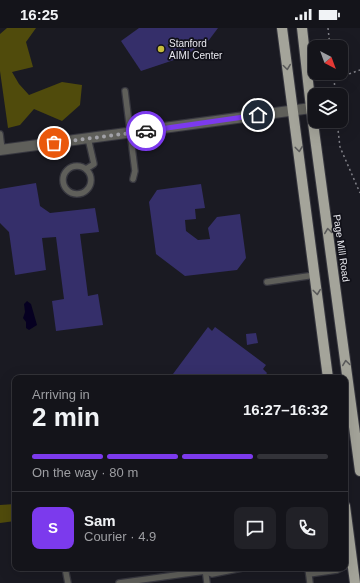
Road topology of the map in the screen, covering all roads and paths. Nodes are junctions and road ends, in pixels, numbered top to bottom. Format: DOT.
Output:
graph roads {
  1 [pos="282,28"];
  2 [pos="302,28"];
  3 [pos="328,28"];
  4 [pos="329,40"];
  5 [pos="360,70"];
  6 [pos="348,74"];
  7 [pos="309,88"];
  8 [pos="125,91"];
  9 [pos="308,109"];
  10 [pos="294,111"];
  11 [pos="314,128"];
  12 [pos="337,128"];
  13 [pos="130,133"];
  14 [pos="0,134"];
  15 [pos="88,138"];
  16 [pos="1,150"];
  17 [pos="86,170"];
  18 [pos="134,180"];
  19 [pos="360,193"];
  20 [pos="315,275"];
  21 [pos="267,282"];
  22 [pos="328,375"];
  23 [pos="347,375"];
  24 [pos="348,382"];
  25 [pos="360,471"];
  26 [pos="348,534"];
  27 [pos="351,561"];
  28 [pos="66,571"];
  29 [pos="194,571"];
  30 [pos="207,571"];
  31 [pos="209,571"];
  32 [pos="227,571"];
  33 [pos="308,571"];
  34 [pos="68,583"];
  35 [pos="119,583"];
  36 [pos="207,583"];
  37 [pos="310,583"];
  38 [pos="355,583"];
  1 -- 10 [label="main road, one-way"];
  2 -- 7 [label="main road, Page Mill Road"];
  3 -- 4 [label="path"];
  5 -- 6 [label="path"];
  8 -- 13 [label="lane"];
  9 -- 10 [label="street"];
  10 -- 13 [label="street"];
  10 -- 20 [label="main road, one-way"];
  23 -- 11 [label="main road, Page Mill Road, one-way"];
  12 -- 19 [label="path"];
  13 -- 15 [label="street"];
  13 -- 18 [label="lane"];
  14 -- 16 [label="lane"];
  15 -- 16 [label="street"];
  15 -- 17 [label="lane"];
  17 -- 17 [label="lane"];
  20 -- 21 [label="lane"];
  20 -- 22 [label="main road, one-way"];
  25 -- 24 [label="main road, Page Mill Road, one-way"];
  26 -- 27 [label="main road"];
  27 -- 38 [label="main road"];
  28 -- 34 [label="lane"];
  29 -- 35 [label="lane"];
  30 -- 36 [label="lane"];
  31 -- 32 [label="lane"];
  33 -- 37 [label="lane"];
}
